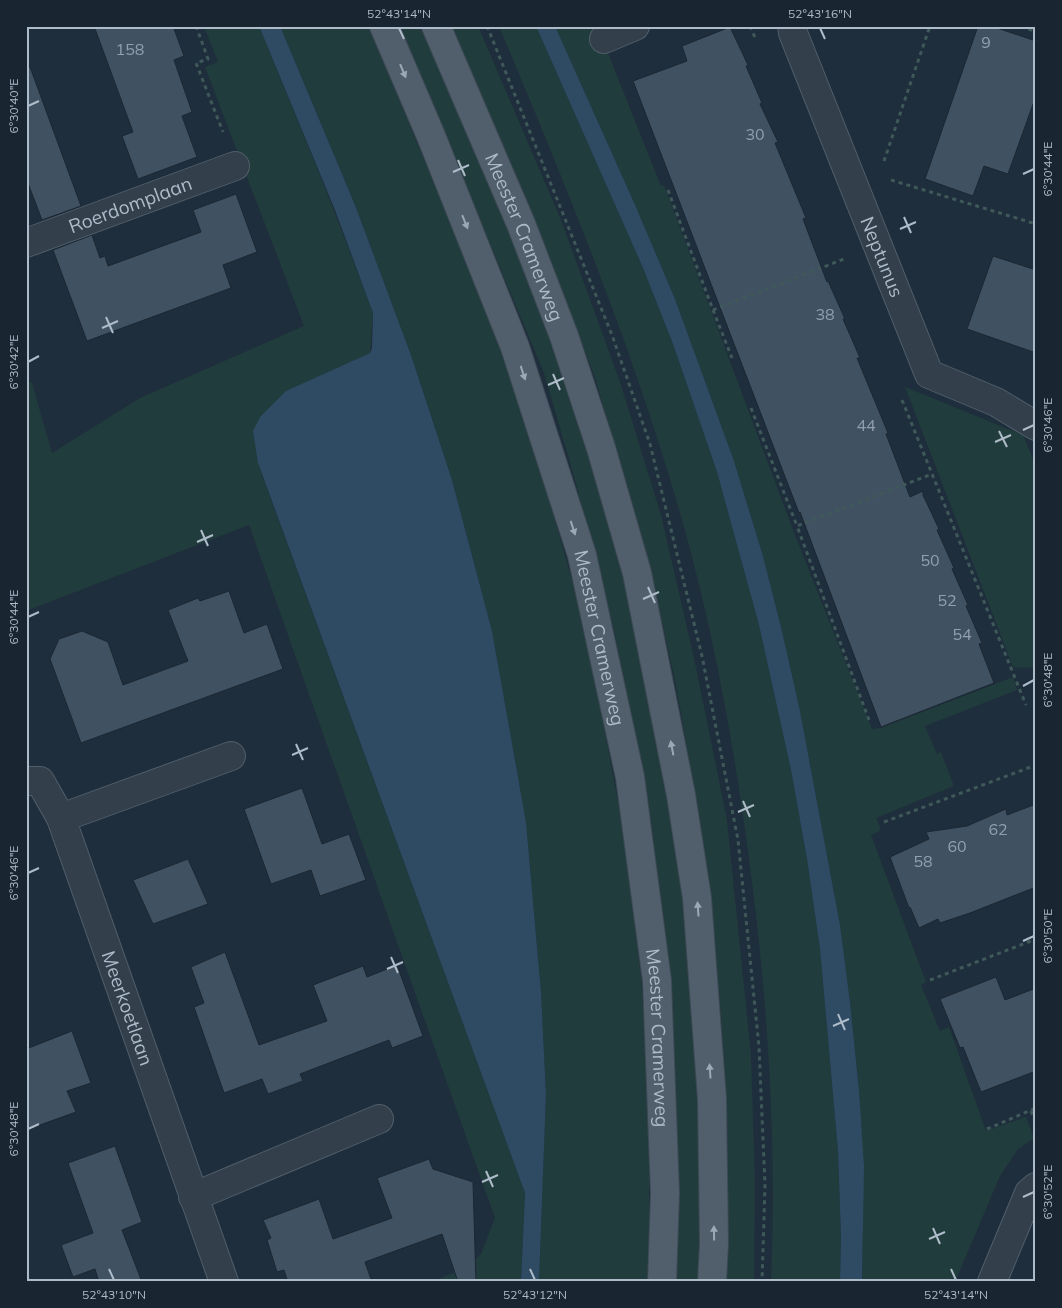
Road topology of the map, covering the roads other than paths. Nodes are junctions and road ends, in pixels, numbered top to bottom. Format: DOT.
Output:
graph roads {
  1 [pos="384,26"];
  2 [pos="436,26"];
  3 [pos="635,26"];
  4 [pos="792,26"];
  5 [pos="604,39"];
  6 [pos="235,166"];
  7 [pos="26,243"];
  8 [pos="1036,426"];
  9 [pos="230,756"];
  10 [pos="26,781"];
  11 [pos="61,818"];
  12 [pos="378,1119"];
  13 [pos="1036,1187"];
  14 [pos="193,1197"];
  15 [pos="224,1282"];
  16 [pos="662,1282"];
  17 [pos="712,1282"];
  18 [pos="992,1282"];
  1 -- 16 [label="main road, Meester Cramerweg, one-way"];
  17 -- 2 [label="main road, Meester Cramerweg, one-way"];
  3 -- 5 [label="street"];
  4 -- 8 [label="street, Neptunus"];
  6 -- 7 [label="street, Roerdomplaan"];
  9 -- 11 [label="street"];
  10 -- 11 [label="street, Meerkoetlaan"];
  11 -- 14 [label="street, Meerkoetlaan"];
  12 -- 14 [label="street"];
  13 -- 18 [label="street"];
  14 -- 15 [label="street, Meerkoetlaan"];
}
